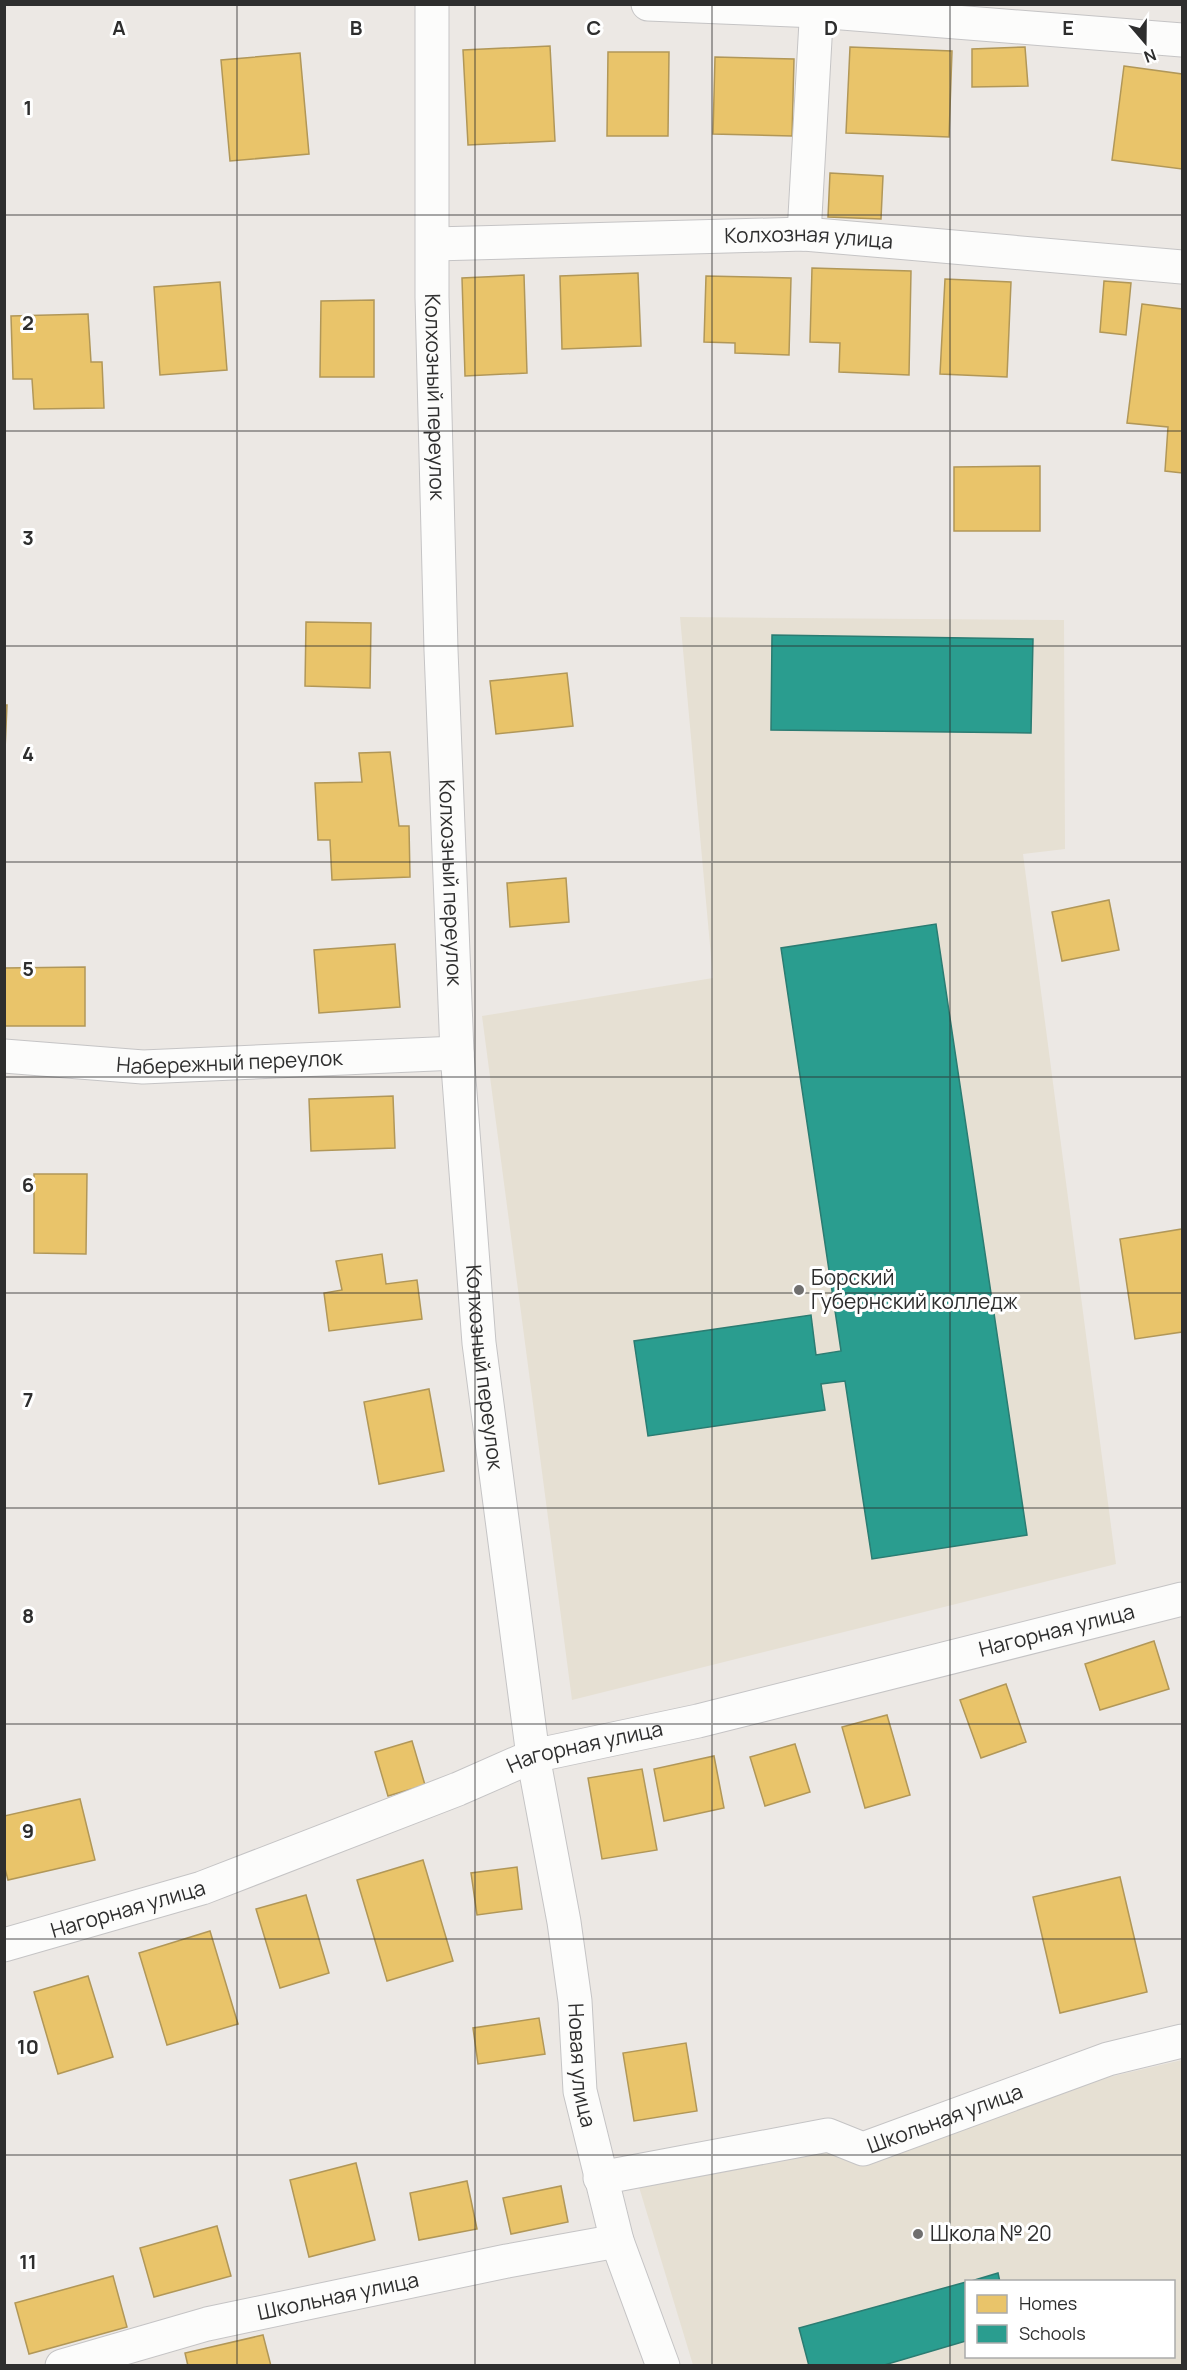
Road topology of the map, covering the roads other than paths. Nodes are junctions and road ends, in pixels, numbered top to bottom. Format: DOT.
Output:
graph roads {
  1 [pos="432,4"];
  2 [pos="648,4"];
  3 [pos="817,8"];
  4 [pos="1182,40"];
  5 [pos="804,234"];
  6 [pos="434,244"];
  7 [pos="1182,267"];
  8 [pos="457,1053"];
  9 [pos="4,1056"];
  10 [pos="1182,1599"];
  11 [pos="533,1756"];
  12 [pos="4,1945"];
  13 [pos="1182,2041"];
  14 [pos="600,2178"];
  15 [pos="617,2241"];
  16 [pos="62,2366"];
  17 [pos="663,2366"];
  1 -- 6 [label="street, Колхозный переулок"];
  2 -- 3 [label="street"];
  3 -- 4 [label="street"];
  3 -- 5 [label="street"];
  5 -- 6 [label="street, Колхозная улица"];
  5 -- 7 [label="street, Колхозная улица"];
  6 -- 8 [label="street, Колхозный переулок"];
  8 -- 9 [label="street, Набережный переулок"];
  8 -- 11 [label="street, Колхозный переулок"];
  10 -- 11 [label="street, Нагорная улица"];
  11 -- 12 [label="street, Нагорная улица"];
  11 -- 14 [label="street, Новая улица"];
  13 -- 14 [label="street, Школьная улица"];
  14 -- 15 [label="street, Новая улица"];
  15 -- 16 [label="street, Школьная улица"];
  15 -- 17 [label="street, Новая улица"];
}
